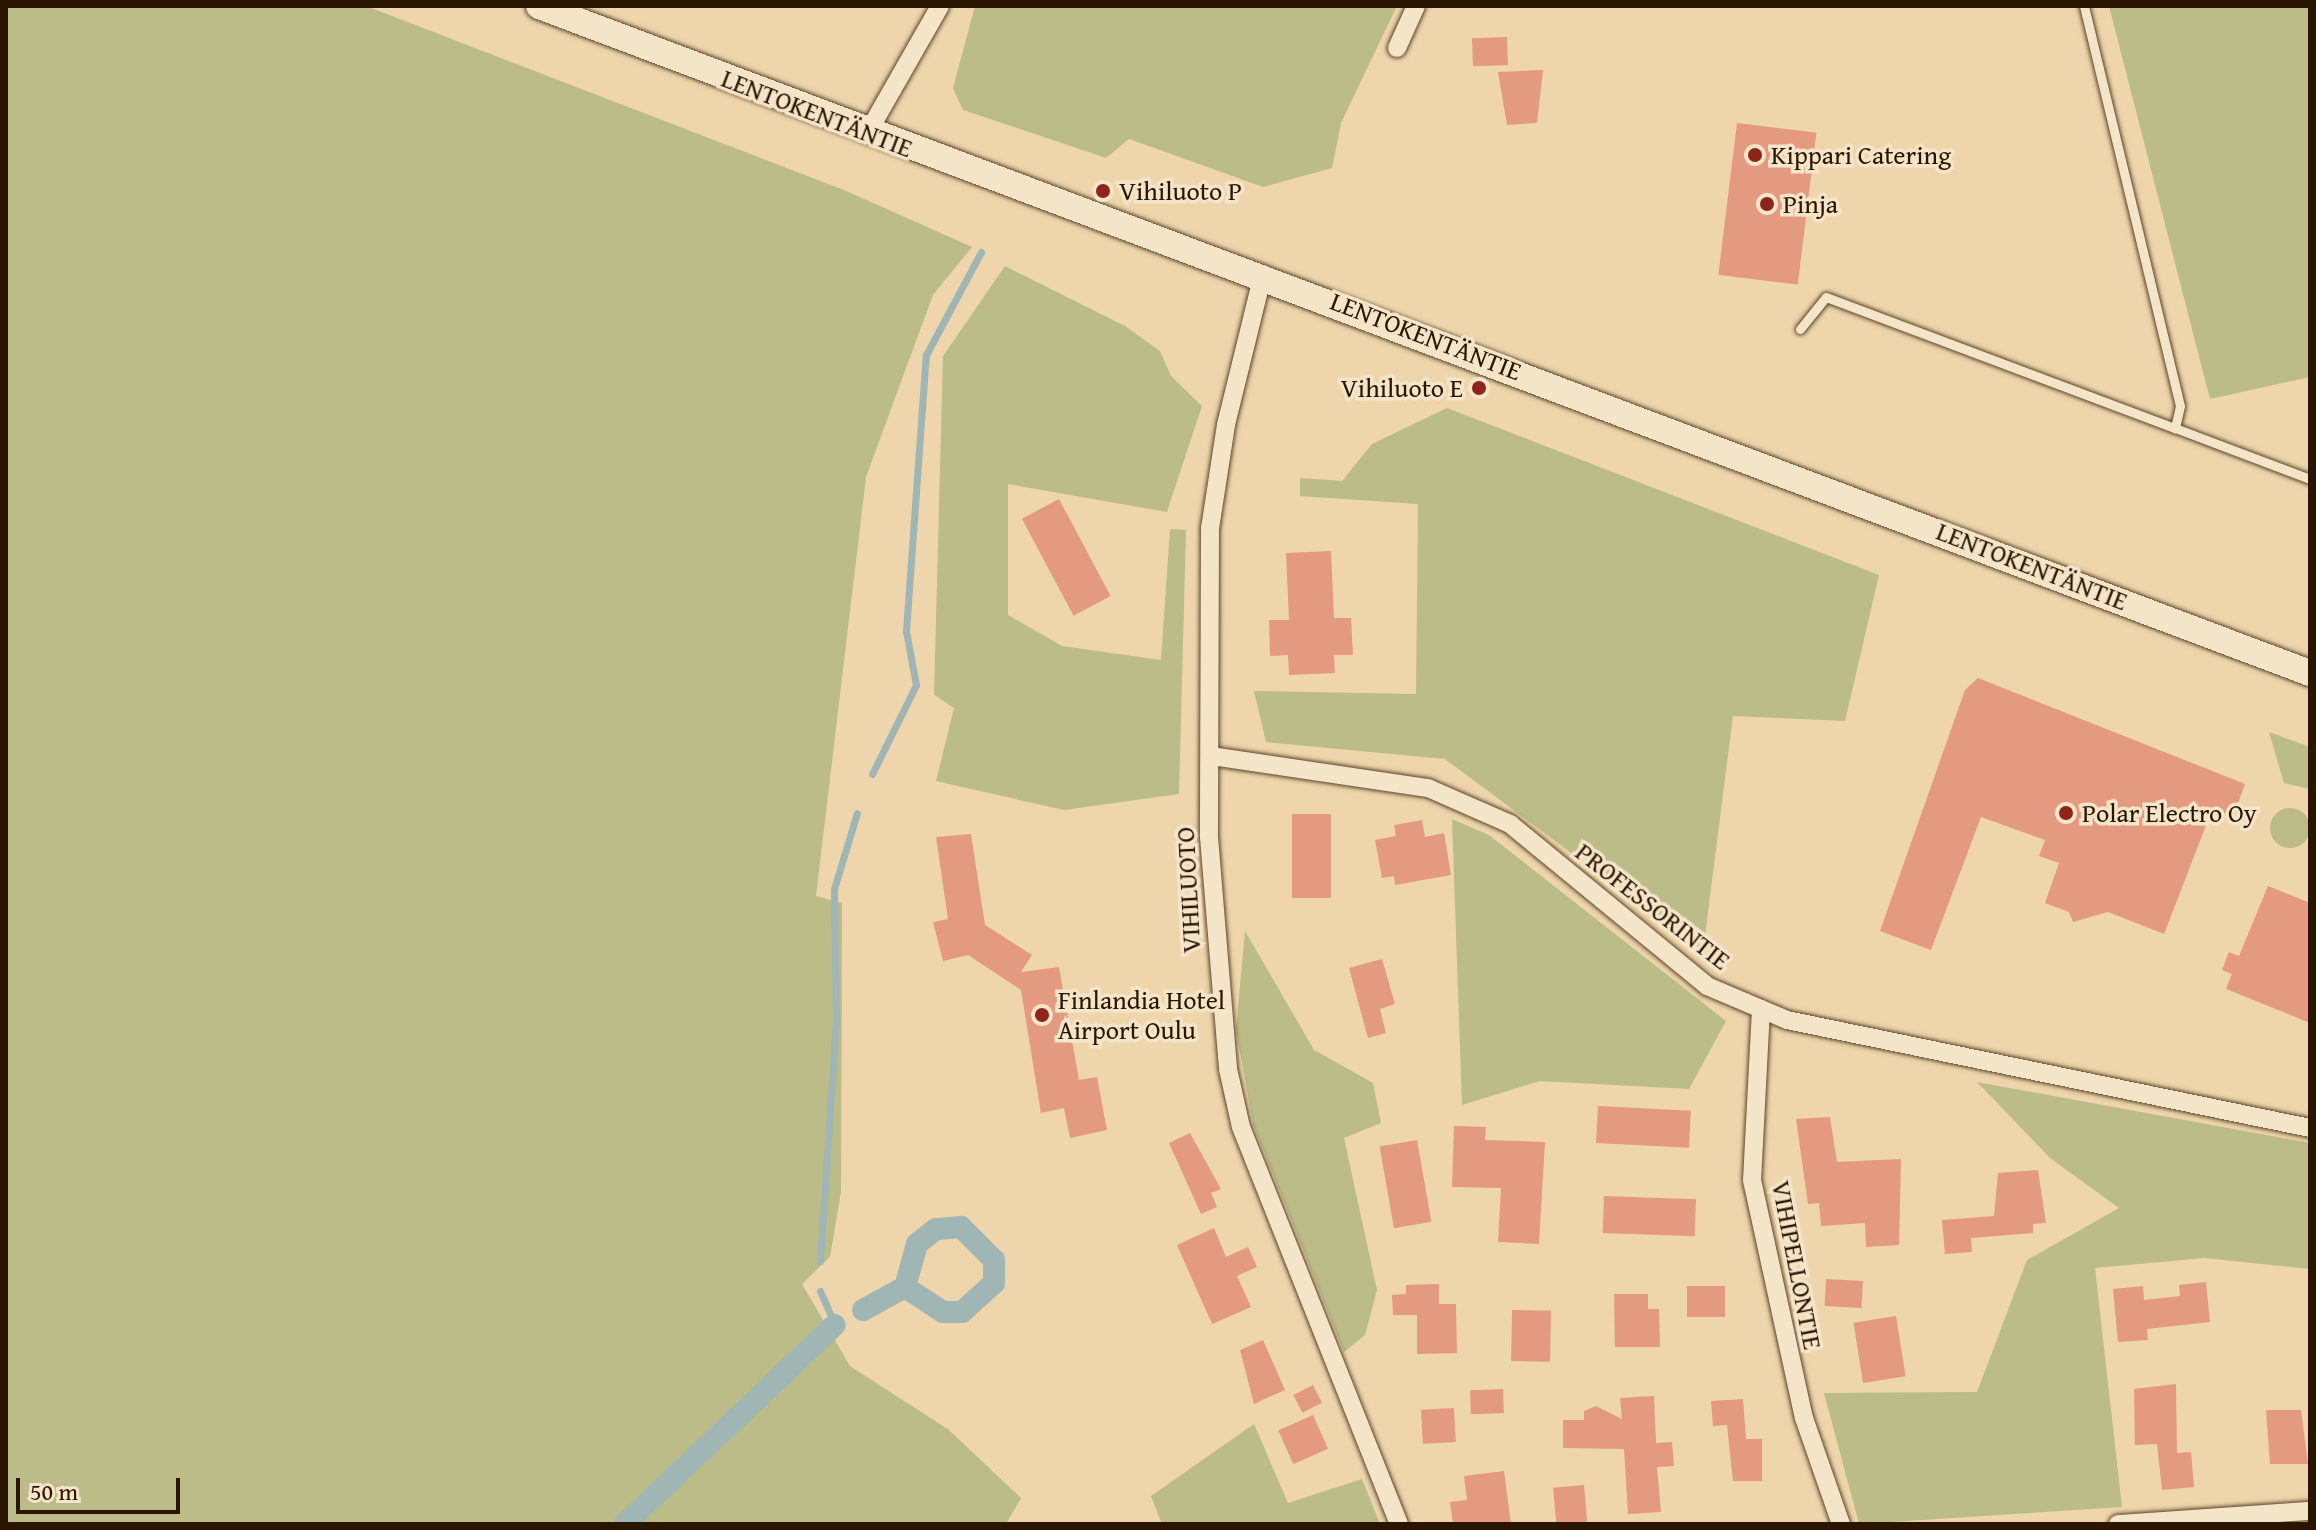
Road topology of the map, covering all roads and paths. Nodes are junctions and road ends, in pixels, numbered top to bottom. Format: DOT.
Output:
graph roads {
  1 [pos="539,6"];
  2 [pos="940,6"];
  3 [pos="1416,6"];
  4 [pos="2084,6"];
  5 [pos="1397,48"];
  6 [pos="867,134"];
  7 [pos="1263,274"];
  8 [pos="1800,329"];
  9 [pos="2175,428"];
  10 [pos="2310,479"];
  11 [pos="2310,673"];
  12 [pos="1211,756"];
  13 [pos="1761,1009"];
  14 [pos="2310,1128"];
  15 [pos="2310,1511"];
  16 [pos="1399,1524"];
  17 [pos="1841,1524"];
  18 [pos="2118,1524"];
  1 -- 6 [label="main road, LENTOKENTÄNTIE"];
  2 -- 6 [label="street"];
  3 -- 5 [label="street"];
  4 -- 9 [label="lane"];
  6 -- 7 [label="main road, LENTOKENTÄNTIE"];
  7 -- 11 [label="main road, LENTOKENTÄNTIE"];
  7 -- 12 [label="street, VIHILUOTO"];
  8 -- 9 [label="lane"];
  9 -- 10 [label="lane"];
  12 -- 13 [label="street, PROFESSORINTIE"];
  12 -- 16 [label="street, VIHILUOTO"];
  13 -- 14 [label="street, PROFESSORINTIE"];
  13 -- 17 [label="street, VIHIPELLONTIE"];
  15 -- 18 [label="street"];
}
